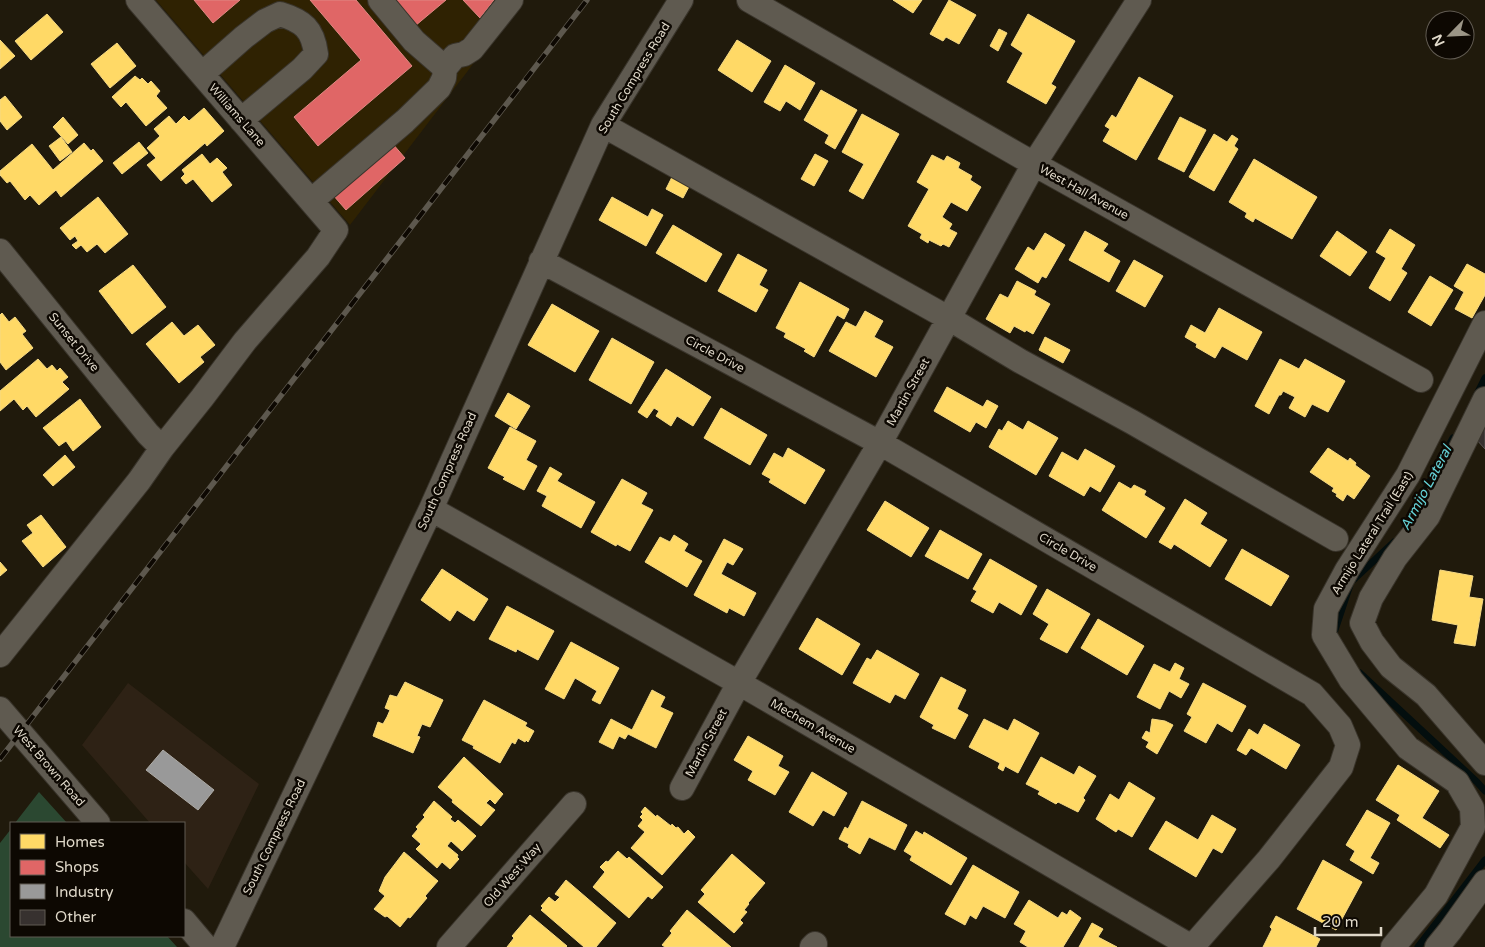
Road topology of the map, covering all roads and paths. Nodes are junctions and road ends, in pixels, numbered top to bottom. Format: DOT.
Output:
graph roads {
  1 [pos="138,0"];
  2 [pos="380,0"];
  3 [pos="511,0"];
  4 [pos="681,0"];
  5 [pos="749,0"];
  6 [pos="1139,0"];
  7 [pos="445,68"];
  8 [pos="202,74"];
  9 [pos="241,120"];
  10 [pos="603,125"];
  11 [pos="1034,164"];
  12 [pos="311,201"];
  13 [pos="0,250"];
  14 [pos="541,261"];
  15 [pos="950,319"];
  16 [pos="1485,323"];
  17 [pos="1421,380"];
  18 [pos="1485,399"];
  19 [pos="155,441"];
  20 [pos="880,443"];
  21 [pos="431,509"];
  22 [pos="1336,540"];
  23 [pos="0,655"];
  24 [pos="738,683"];
  25 [pos="0,709"];
  26 [pos="1485,763"];
  27 [pos="682,788"];
  28 [pos="574,804"];
  29 [pos="97,822"];
  30 [pos="1485,882"];
  31 [pos="185,922"];
  32 [pos="206,947"];
  33 [pos="222,947"];
  34 [pos="449,947"];
  35 [pos="1192,947"];
  36 [pos="1393,947"];
  37 [pos="1437,947"];
  1 -- 8 [label="street, Williams Lane"];
  2 -- 7 [label="street"];
  3 -- 7 [label="street"];
  4 -- 10 [label="street, South Compress Road"];
  5 -- 11 [label="street, West Hall Avenue"];
  6 -- 11 [label="street, Martin Street"];
  7 -- 12 [label="street"];
  8 -- 9 [label="street, Williams Lane"];
  8 -- 9 [label="street"];
  9 -- 12 [label="street, Williams Lane"];
  10 -- 14 [label="street, South Compress Road"];
  10 -- 15 [label="street"];
  11 -- 15 [label="street, Martin Street"];
  11 -- 17 [label="street, West Hall Avenue"];
  12 -- 19 [label="street, Williams Lane"];
  13 -- 19 [label="street, Sunset Drive"];
  14 -- 20 [label="street, Circle Drive"];
  14 -- 21 [label="street, South Compress Road"];
  15 -- 20 [label="street, Martin Street"];
  15 -- 22 [label="street"];
  16 -- 36 [label="street, Armijo Lateral Trail (East)"];
  18 -- 26 [label="street"];
  19 -- 23 [label="street"];
  20 -- 24 [label="street, Martin Street"];
  20 -- 35 [label="street, Circle Drive"];
  21 -- 24 [label="street, Mechem Avenue"];
  21 -- 33 [label="street, South Compress Road"];
  24 -- 27 [label="street, Martin Street"];
  24 -- 35 [label="street, Mechem Avenue"];
  25 -- 29 [label="street, West Brown Road"];
  28 -- 34 [label="street, Old West Way"];
  30 -- 37 [label="street"];
  31 -- 32 [label="street"];
}
